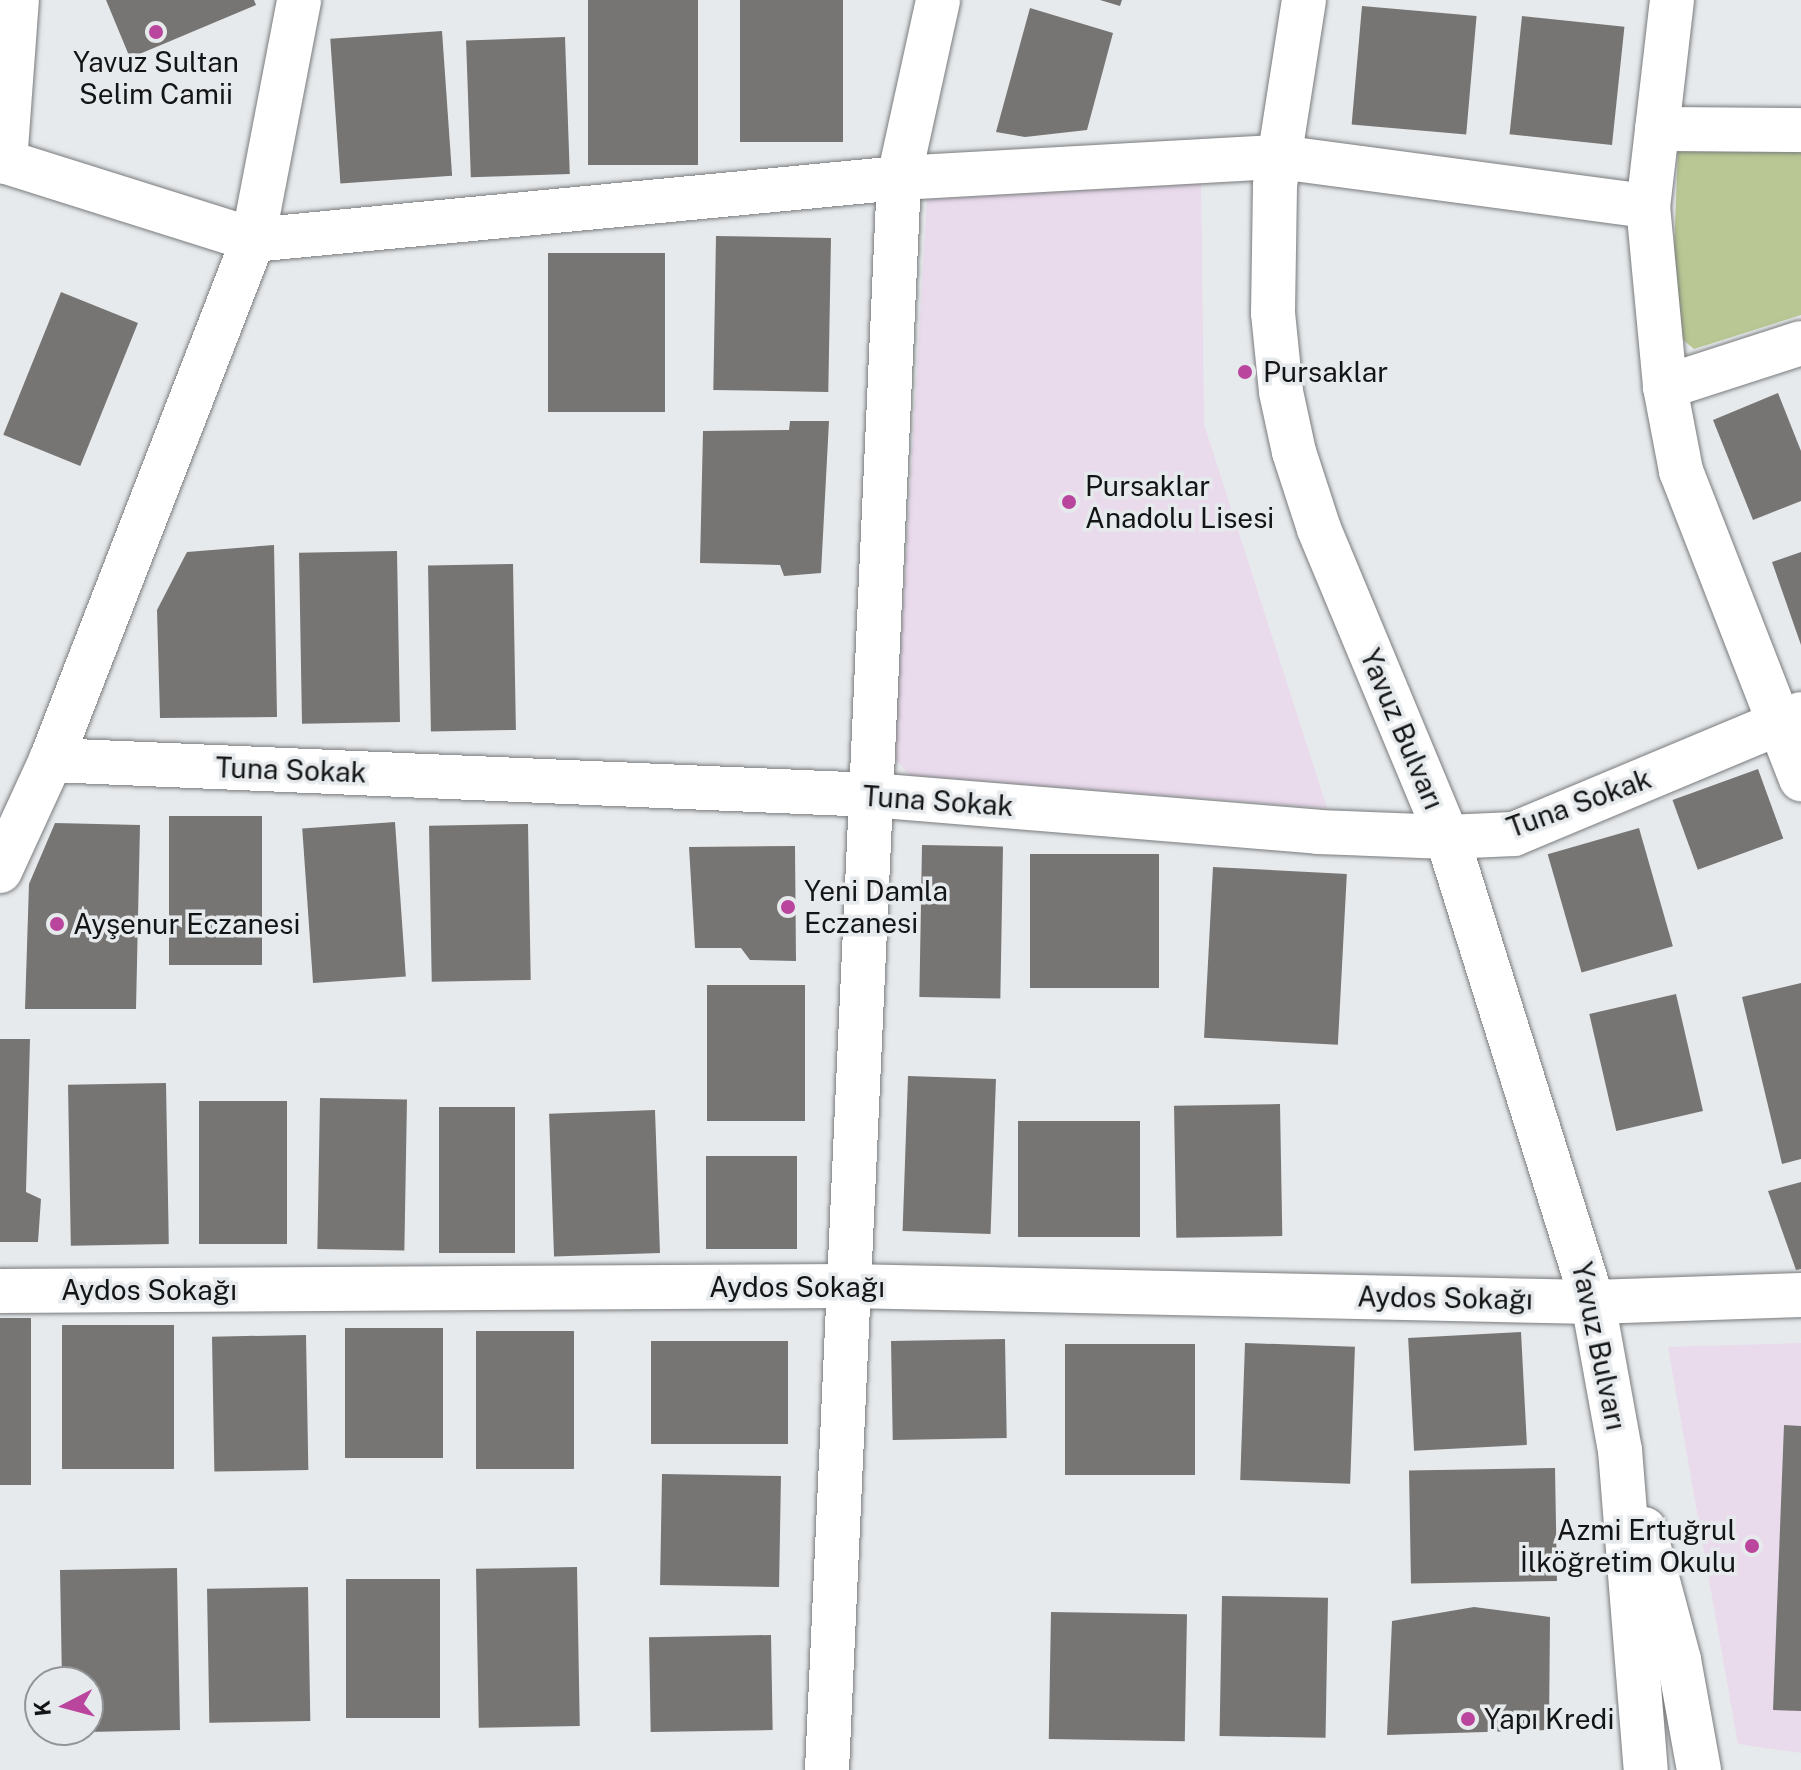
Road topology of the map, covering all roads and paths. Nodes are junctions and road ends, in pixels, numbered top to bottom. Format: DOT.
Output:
graph roads {
  1 [pos="17,0"];
  2 [pos="299,0"];
  3 [pos="938,0"];
  4 [pos="1304,0"];
  5 [pos="1672,0"];
  6 [pos="1657,129"];
  7 [pos="1801,130"];
  8 [pos="1279,157"];
  9 [pos="2,161"];
  10 [pos="899,178"];
  11 [pos="1648,206"];
  12 [pos="253,240"];
  13 [pos="1801,343"];
  14 [pos="1665,387"];
  15 [pos="1789,718"];
  16 [pos="51,760"];
  17 [pos="1801,779"];
  18 [pos="871,795"];
  19 [pos="1447,837"];
  20 [pos="0,871"];
  21 [pos="848,1286"];
  22 [pos="0,1291"];
  23 [pos="1801,1295"];
  24 [pos="1593,1302"];
  25 [pos="1620,1450"];
  26 [pos="827,1770"];
  27 [pos="1646,1770"];
  28 [pos="1699,1770"];
  1 -- 9 [label="street"];
  2 -- 12 [label="street"];
  3 -- 10 [label="street"];
  4 -- 8 [label="street, Yavuz Bulvarı"];
  5 -- 6 [label="street"];
  6 -- 7 [label="street"];
  6 -- 11 [label="street"];
  8 -- 10 [label="street"];
  8 -- 11 [label="street"];
  8 -- 19 [label="street, Yavuz Bulvarı"];
  9 -- 12 [label="street"];
  10 -- 12 [label="street"];
  10 -- 18 [label="street"];
  11 -- 14 [label="street"];
  12 -- 16 [label="street"];
  13 -- 14 [label="street"];
  14 -- 15 [label="street"];
  15 -- 17 [label="street"];
  15 -- 19 [label="street, Tuna Sokak"];
  16 -- 18 [label="street, Tuna Sokak"];
  16 -- 20 [label="street"];
  18 -- 19 [label="street, Tuna Sokak"];
  18 -- 21 [label="street"];
  19 -- 24 [label="street, Yavuz Bulvarı"];
  21 -- 22 [label="street, Aydos Sokağı"];
  21 -- 24 [label="street, Aydos Sokağı"];
  21 -- 26 [label="street"];
  23 -- 24 [label="street, Aydos Sokağı"];
  24 -- 25 [label="street, Yavuz Bulvarı"];
  25 -- 27 [label="street, Yavuz Bulvarı"];
  25 -- 28 [label="street, Yavuz Bulvarı"];
}
